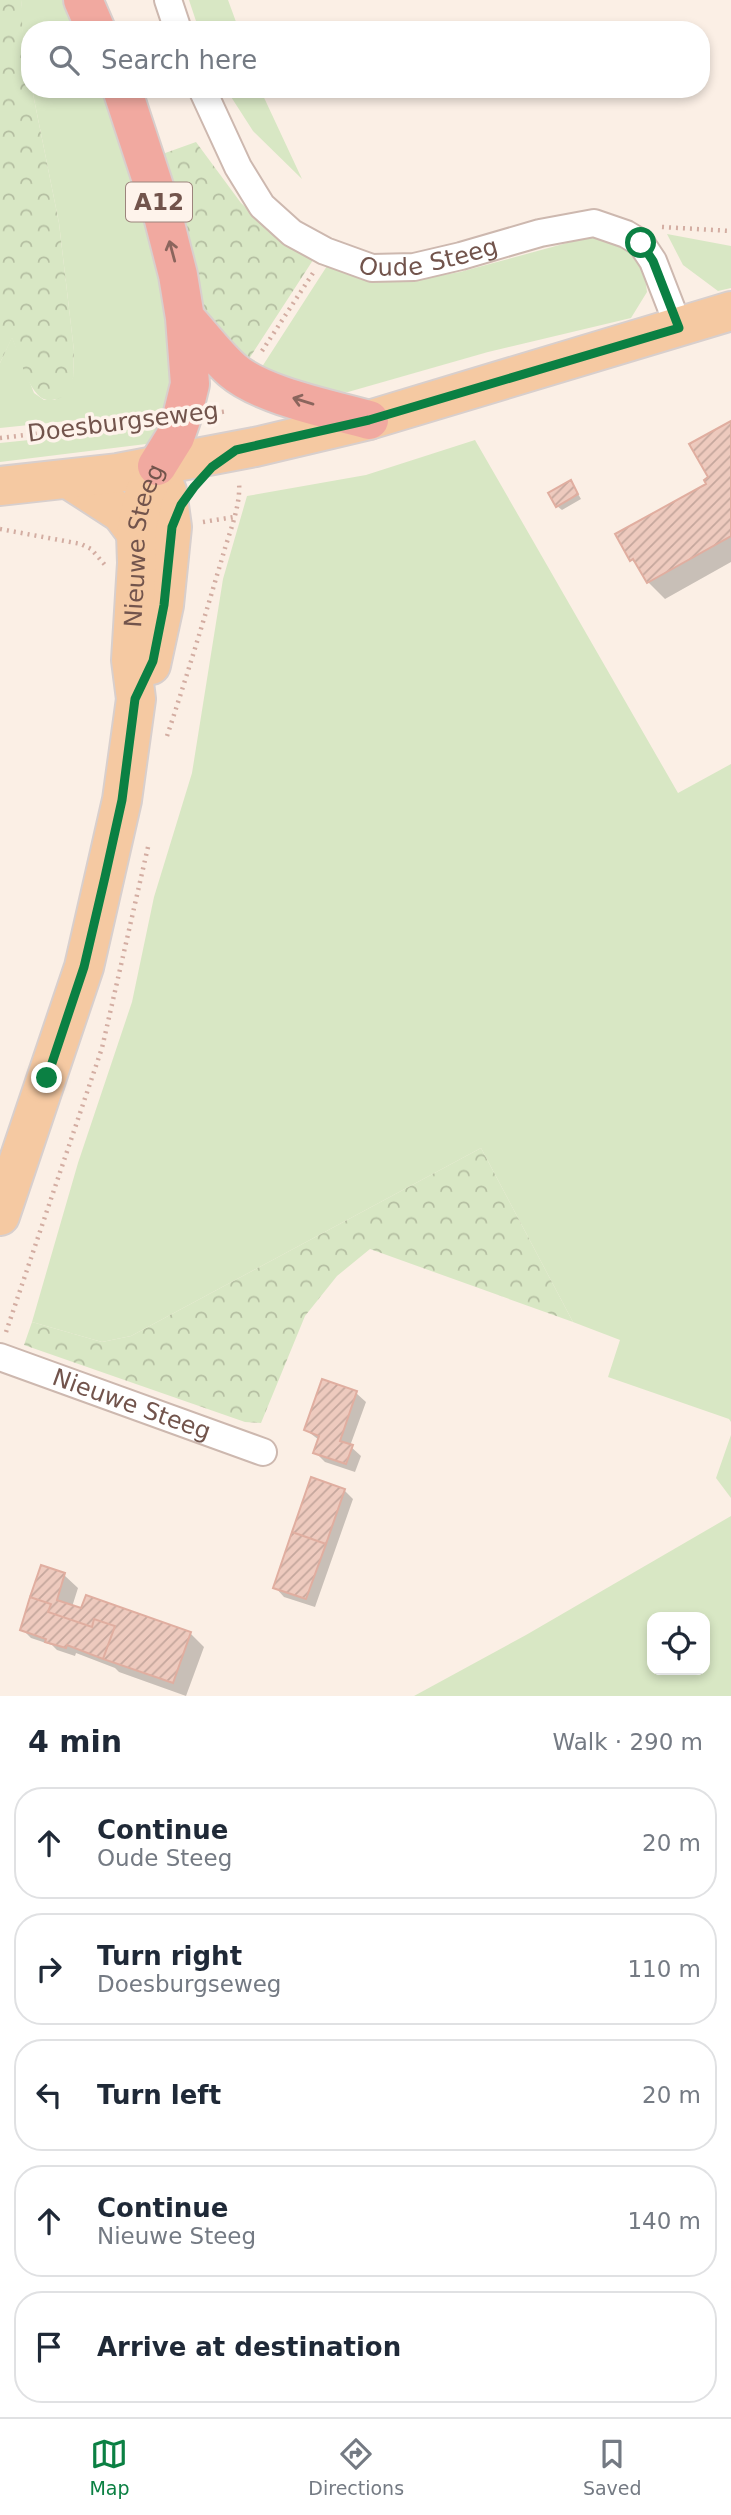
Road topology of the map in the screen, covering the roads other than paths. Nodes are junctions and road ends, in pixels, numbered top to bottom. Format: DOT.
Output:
graph roads {
  1 [pos="83,0"];
  2 [pos="168,0"];
  3 [pos="92,21"];
  4 [pos="175,21"];
  5 [pos="125,98"];
  6 [pos="206,98"];
  7 [pos="731,311"];
  8 [pos="186,318"];
  9 [pos="679,328"];
  10 [pos="369,420"];
  11 [pos="236,450"];
  12 [pos="157,466"];
  13 [pos="70,480"];
  14 [pos="0,486"];
  15 [pos="154,530"];
  16 [pos="0,1216"];
  17 [pos="0,1357"];
  18 [pos="263,1452"];
  1 -- 3 [label="highway"];
  2 -- 4 [label="street"];
  8 -- 5 [label="highway, A12, one-way"];
  6 -- 9 [label="street, Oude Steeg"];
  7 -- 9 [label="main road, Doesburgseweg"];
  10 -- 8 [label="highway, one-way"];
  8 -- 12 [label="highway, A12"];
  9 -- 10 [label="main road, Doesburgseweg"];
  10 -- 11 [label="main road, Doesburgseweg"];
  11 -- 12 [label="main road, Doesburgseweg"];
  11 -- 15 [label="main road"];
  12 -- 13 [label="main road, Doesburgseweg"];
  12 -- 15 [label="main road, Nieuwe Steeg"];
  13 -- 14 [label="main road, Doesburgseweg"];
  13 -- 15 [label="main road"];
  15 -- 16 [label="main road, Nieuwe Steeg"];
  17 -- 18 [label="street, Nieuwe Steeg"];
}
